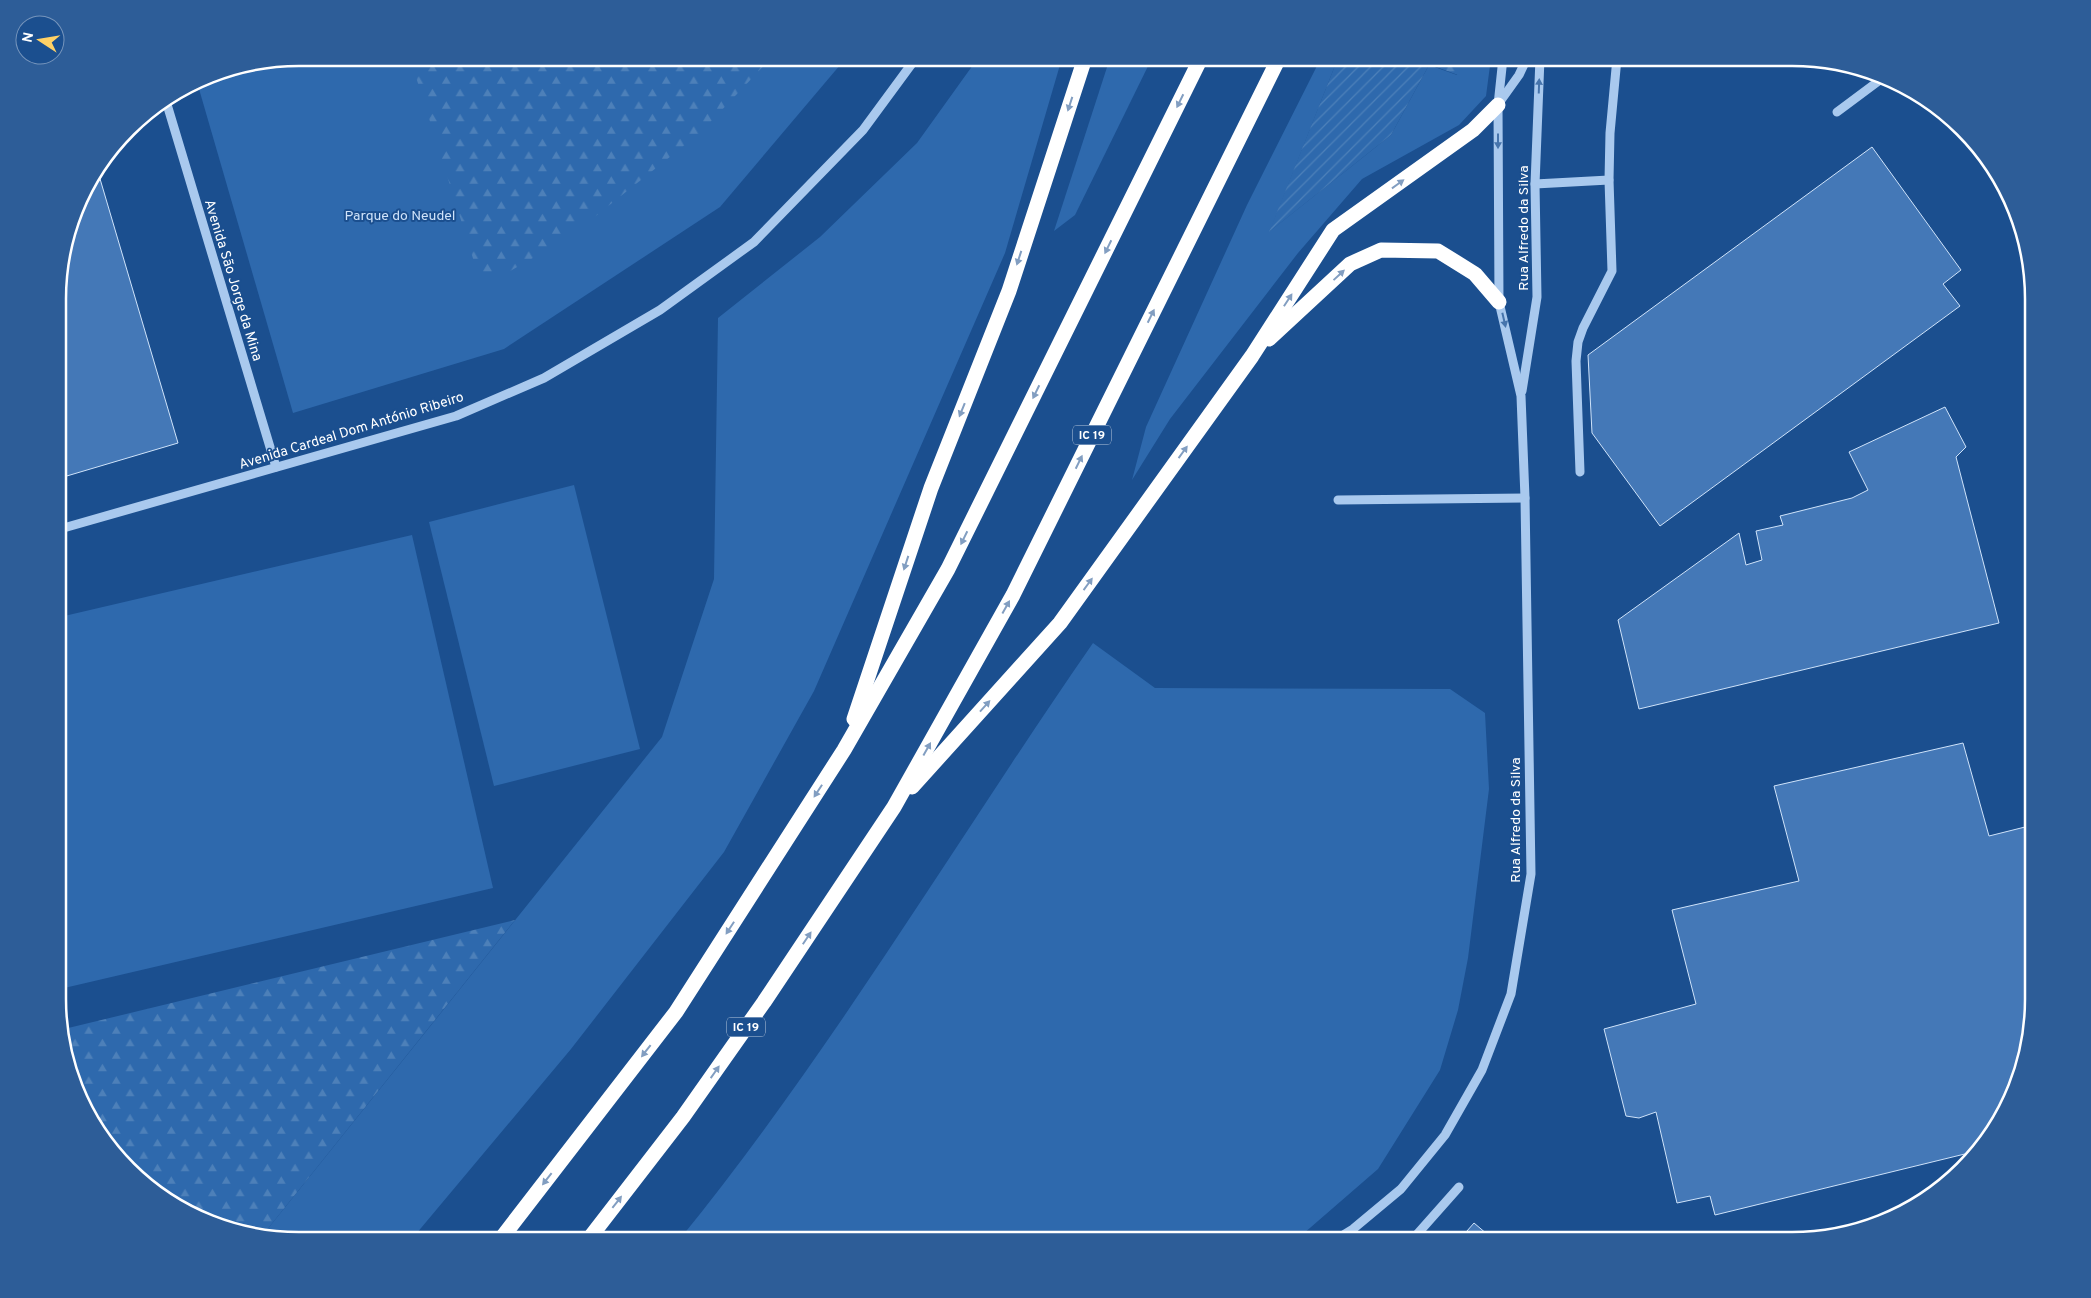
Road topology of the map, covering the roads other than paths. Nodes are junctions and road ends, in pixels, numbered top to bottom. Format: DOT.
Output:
graph roads {
  1 [pos="910,66"];
  2 [pos="1082,66"];
  3 [pos="1198,66"];
  4 [pos="1275,66"];
  5 [pos="1502,66"];
  6 [pos="1523,66"];
  7 [pos="1540,66"];
  8 [pos="1616,66"];
  9 [pos="1877,82"];
  10 [pos="1498,105"];
  11 [pos="168,107"];
  12 [pos="1837,112"];
  13 [pos="1609,180"];
  14 [pos="1535,184"];
  15 [pos="1499,302"];
  16 [pos="1252,356"];
  17 [pos="1521,396"];
  18 [pos="276,467"];
  19 [pos="1580,472"];
  20 [pos="1525,498"];
  21 [pos="1338,500"];
  22 [pos="66,528"];
  23 [pos="844,750"];
  24 [pos="894,807"];
  25 [pos="1459,1187"];
  26 [pos="506,1232"];
  27 [pos="594,1232"];
  28 [pos="1348,1232"];
  29 [pos="1419,1232"];
  1 -- 18 [label="street, Avenida Cardeal Dom António Ribeiro"];
  2 -- 23 [label="highway, one-way"];
  3 -- 23 [label="highway, one-way"];
  24 -- 4 [label="highway, IC 19, one-way"];
  5 -- 10 [label="street, Rua Alfredo da Silva"];
  6 -- 10 [label="street"];
  14 -- 7 [label="street, Rua Alfredo da Silva, one-way"];
  8 -- 13 [label="street"];
  9 -- 12 [label="street"];
  10 -- 15 [label="street, Rua Alfredo da Silva, one-way"];
  16 -- 10 [label="highway, one-way"];
  11 -- 18 [label="street, Avenida São Jorge da Mina"];
  13 -- 14 [label="street"];
  13 -- 19 [label="street"];
  14 -- 17 [label="street, Rua Alfredo da Silva"];
  16 -- 15 [label="highway, one-way"];
  15 -- 17 [label="street, Rua Alfredo da Silva, one-way"];
  24 -- 16 [label="highway, one-way"];
  17 -- 20 [label="street, Rua Alfredo da Silva"];
  18 -- 22 [label="street, Avenida Cardeal Dom António Ribeiro"];
  20 -- 21 [label="street"];
  20 -- 28 [label="street, Rua Alfredo da Silva"];
  23 -- 26 [label="highway, one-way"];
  27 -- 24 [label="highway, IC 19, one-way"];
  25 -- 29 [label="street"];
}
